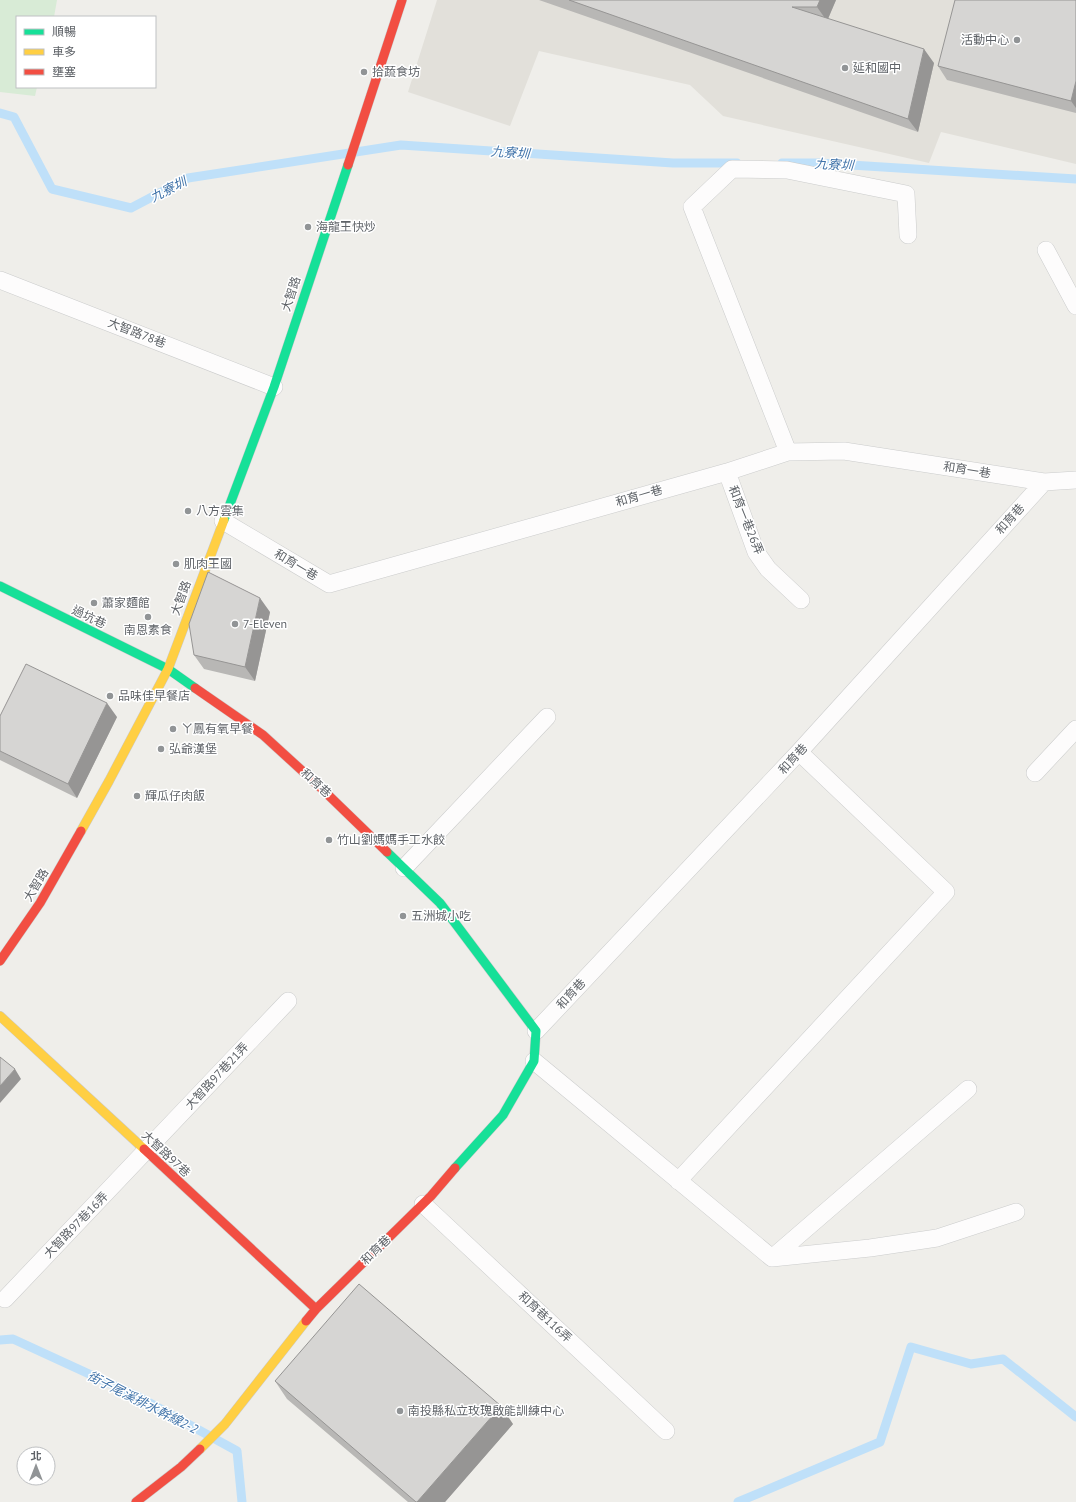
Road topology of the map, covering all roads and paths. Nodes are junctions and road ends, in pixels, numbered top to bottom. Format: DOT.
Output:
graph roads {
  1 [pos="402,0"];
  2 [pos="908,235"];
  3 [pos="1046,250"];
  4 [pos="0,280"];
  5 [pos="1076,306"];
  6 [pos="274,387"];
  7 [pos="788,452"];
  8 [pos="727,472"];
  9 [pos="1076,480"];
  10 [pos="1044,482"];
  11 [pos="223,521"];
  12 [pos="0,586"];
  13 [pos="801,600"];
  14 [pos="168,669"];
  15 [pos="547,717"];
  16 [pos="1076,729"];
  17 [pos="799,752"];
  18 [pos="1035,772"];
  19 [pos="404,868"];
  20 [pos="0,961"];
  21 [pos="288,1001"];
  22 [pos="0,1016"];
  23 [pos="536,1030"];
  24 [pos="534,1061"];
  25 [pos="968,1089"];
  26 [pos="146,1152"];
  27 [pos="678,1181"];
  28 [pos="423,1204"];
  29 [pos="1016,1212"];
  30 [pos="772,1258"];
  31 [pos="5,1299"];
  32 [pos="316,1309"];
  33 [pos="666,1431"];
  34 [pos="136,1502"];
  1 -- 6 [label="street, 大智路"];
  2 -- 7 [label="lane"];
  3 -- 5 [label="lane"];
  4 -- 6 [label="lane, 大智路78巷"];
  6 -- 11 [label="street, 大智路"];
  7 -- 8 [label="lane, 和育一巷"];
  7 -- 10 [label="lane, 和育一巷"];
  8 -- 11 [label="lane, 和育一巷"];
  8 -- 13 [label="lane, 和育一巷26弄"];
  9 -- 10 [label="lane, 和育一巷"];
  10 -- 17 [label="lane, 和育巷"];
  11 -- 14 [label="street, 大智路"];
  12 -- 14 [label="street, 過坑巷"];
  14 -- 19 [label="street, 和育巷"];
  14 -- 20 [label="street, 大智路"];
  15 -- 19 [label="lane"];
  16 -- 18 [label="lane"];
  17 -- 23 [label="lane, 和育巷"];
  17 -- 27 [label="lane"];
  19 -- 23 [label="street, 和育巷"];
  21 -- 26 [label="lane, 大智路97巷21弄"];
  22 -- 26 [label="street, 大智路97巷"];
  23 -- 24 [label="street, 和育巷"];
  24 -- 27 [label="lane"];
  24 -- 28 [label="street, 和育巷"];
  25 -- 30 [label="lane"];
  26 -- 31 [label="lane, 大智路97巷16弄"];
  26 -- 32 [label="street, 大智路97巷"];
  27 -- 30 [label="lane"];
  28 -- 32 [label="street, 和育巷"];
  28 -- 33 [label="lane, 和育巷116弄"];
  29 -- 30 [label="lane"];
  32 -- 34 [label="street, 和育巷"];
}
